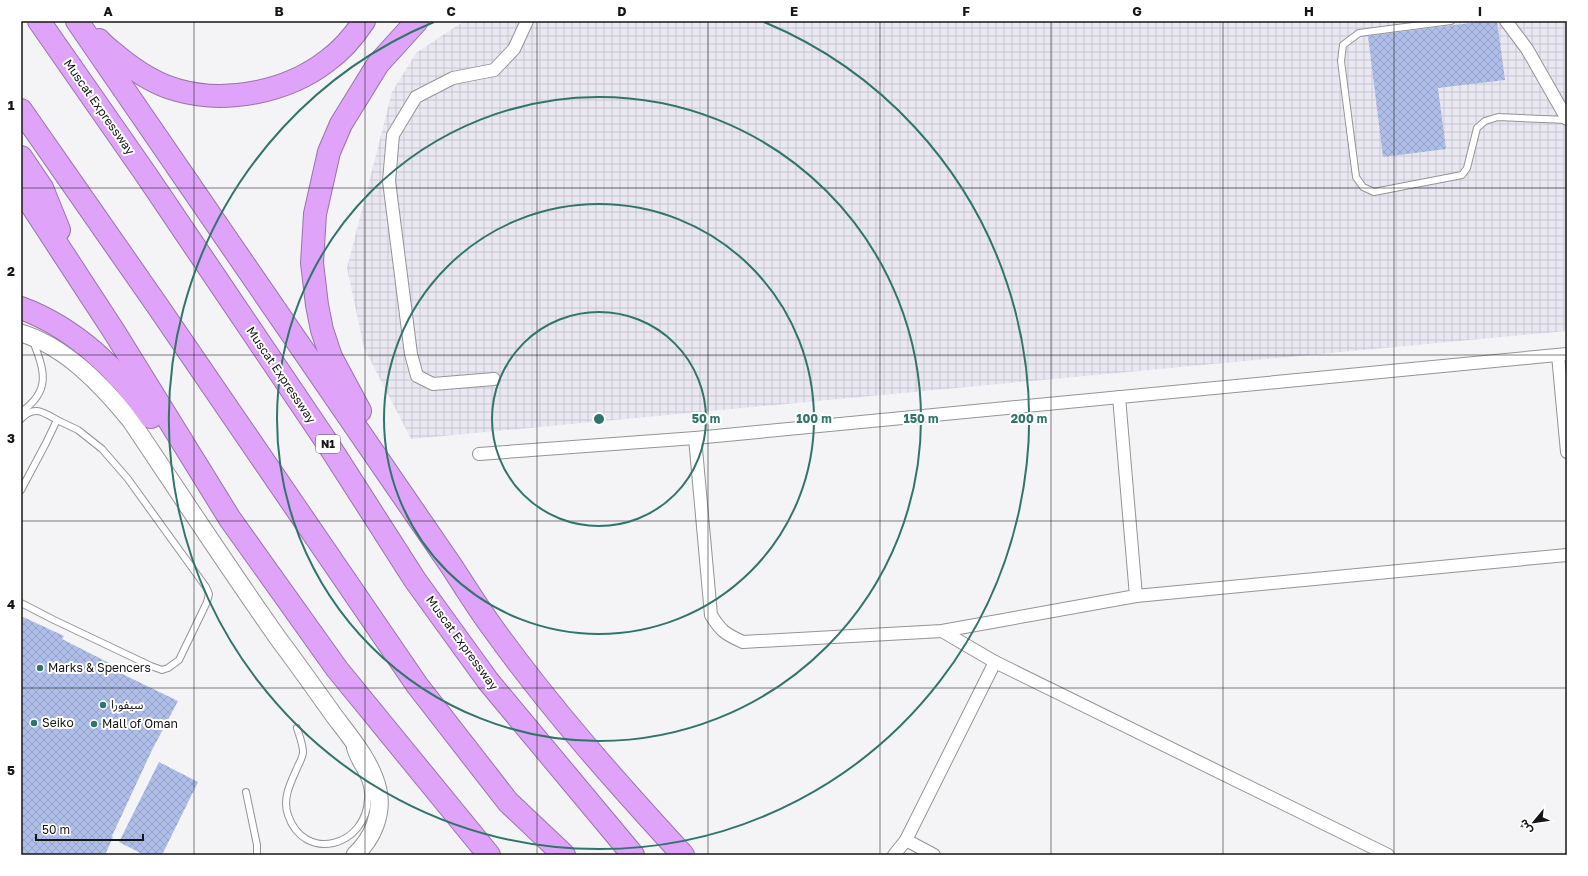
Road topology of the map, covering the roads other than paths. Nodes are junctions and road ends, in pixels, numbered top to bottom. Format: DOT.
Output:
graph roads {
  1 [pos="39,21"];
  2 [pos="76,21"];
  3 [pos="84,21"];
  4 [pos="364,21"];
  5 [pos="527,21"];
  6 [pos="1451,21"];
  7 [pos="1506,21"];
  8 [pos="415,22"];
  9 [pos="21,110"];
  10 [pos="1567,120"];
  11 [pos="21,157"];
  12 [pos="21,189"];
  13 [pos="79,278"];
  14 [pos="21,308"];
  15 [pos="26,335"];
  16 [pos="1563,354"];
  17 [pos="494,379"];
  18 [pos="1119,397"];
  19 [pos="21,412"];
  20 [pos="21,419"];
  21 [pos="57,420"];
  22 [pos="695,438"];
  23 [pos="1567,452"];
  24 [pos="479,454"];
  25 [pos="21,490"];
  26 [pos="230,519"];
  27 [pos="1567,555"];
  28 [pos="452,567"];
  29 [pos="1136,596"];
  30 [pos="21,603"];
  31 [pos="942,630"];
  32 [pos="995,662"];
  33 [pos="297,728"];
  34 [pos="351,738"];
  35 [pos="246,792"];
  36 [pos="906,840"];
  37 [pos="257,855"];
  38 [pos="355,855"];
  39 [pos="489,855"];
  40 [pos="564,855"];
  41 [pos="633,855"];
  42 [pos="682,855"];
  43 [pos="894,855"];
  44 [pos="934,855"];
  45 [pos="1388,855"];
  1 -- 41 [label="highway, Muscat Expressway / N1"];
  2 -- 28 [label="highway"];
  3 -- 4 [label="highway"];
  5 -- 17 [label="street"];
  6 -- 10 [label="lane"];
  7 -- 10 [label="street"];
  8 -- 28 [label="highway"];
  9 -- 40 [label="highway"];
  11 -- 13 [label="highway"];
  12 -- 13 [label="highway"];
  13 -- 26 [label="highway"];
  14 -- 26 [label="highway"];
  15 -- 19 [label="lane"];
  15 -- 34 [label="street"];
  16 -- 18 [label="street"];
  16 -- 23 [label="street"];
  18 -- 22 [label="street"];
  18 -- 29 [label="street"];
  20 -- 21 [label="lane"];
  21 -- 25 [label="lane"];
  21 -- 30 [label="lane"];
  22 -- 24 [label="street"];
  22 -- 31 [label="street"];
  26 -- 39 [label="highway"];
  27 -- 29 [label="street"];
  28 -- 42 [label="highway"];
  29 -- 31 [label="street"];
  31 -- 32 [label="street"];
  32 -- 36 [label="street"];
  32 -- 45 [label="street"];
  33 -- 34 [label="lane"];
  34 -- 38 [label="street"];
  35 -- 37 [label="lane"];
  36 -- 43 [label="street"];
  36 -- 44 [label="street"];
}
